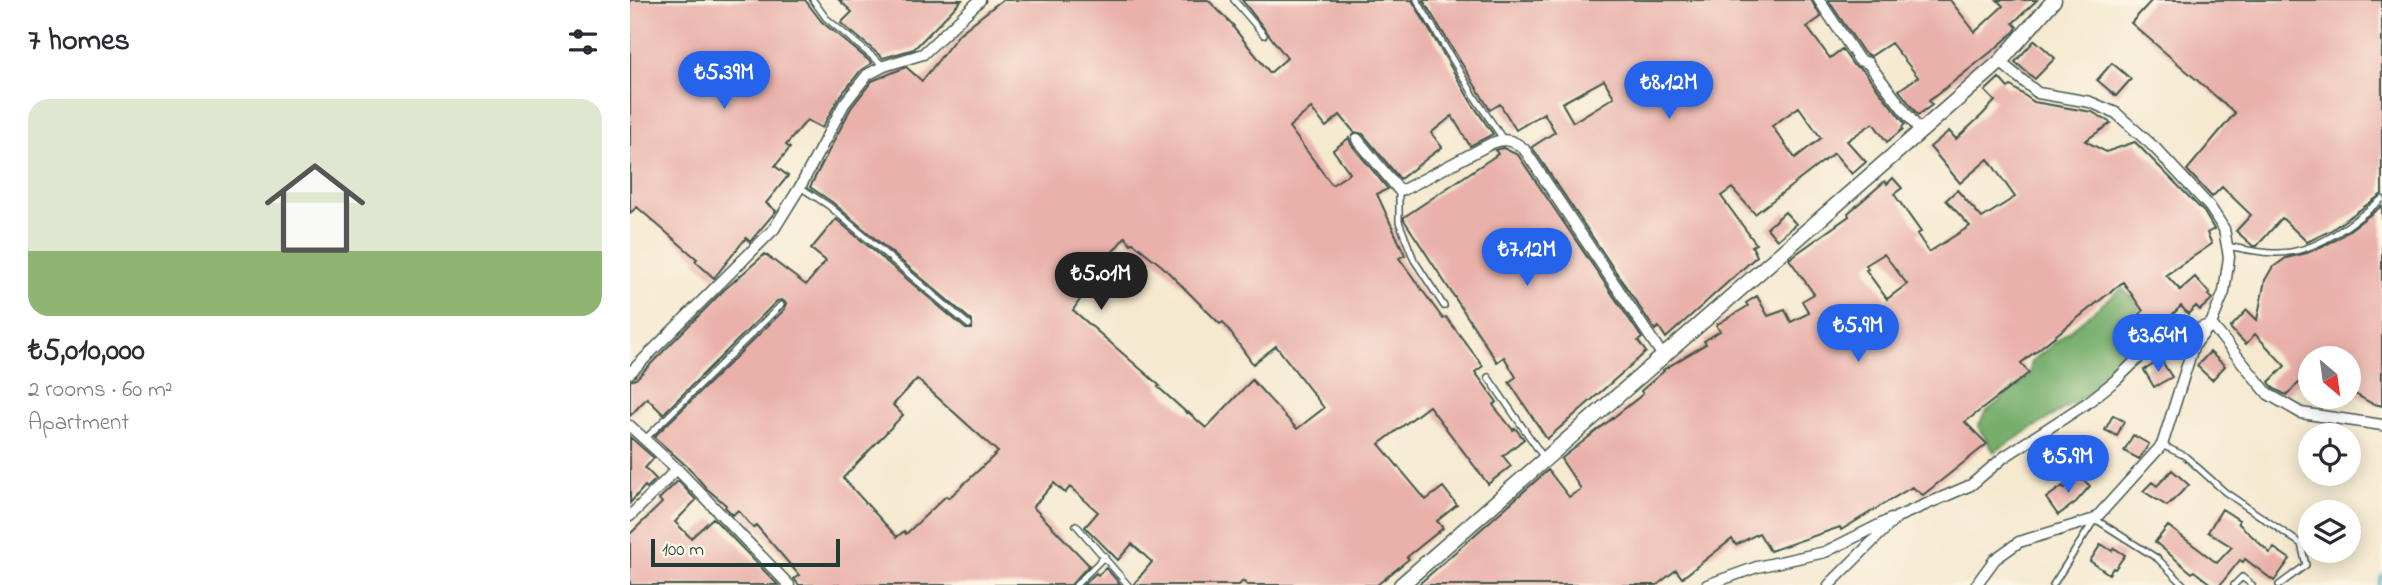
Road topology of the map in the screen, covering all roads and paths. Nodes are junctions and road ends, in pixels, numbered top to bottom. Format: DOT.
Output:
graph roads {
  1 [pos="813,0"];
  2 [pos="980,0"];
  3 [pos="1234,0"];
  4 [pos="1417,0"];
  5 [pos="1819,0"];
  6 [pos="2054,0"];
  7 [pos="1264,35"];
  8 [pos="2000,62"];
  9 [pos="884,66"];
  10 [pos="1920,131"];
  11 [pos="1357,139"];
  12 [pos="1503,139"];
  13 [pos="800,187"];
  14 [pos="1399,190"];
  15 [pos="2382,199"];
  16 [pos="2227,246"];
  17 [pos="781,305"];
  18 [pos="1444,306"];
  19 [pos="2211,324"];
  20 [pos="969,325"];
  21 [pos="1663,356"];
  22 [pos="630,373"];
  23 [pos="1488,377"];
  24 [pos="2382,425"];
  25 [pos="630,426"];
  26 [pos="645,439"];
  27 [pos="2162,445"];
  28 [pos="1545,459"];
  29 [pos="677,470"];
  30 [pos="630,516"];
  31 [pos="1897,517"];
  32 [pos="2095,519"];
  33 [pos="1076,525"];
  34 [pos="1105,556"];
  35 [pos="789,585"];
  36 [pos="1076,585"];
  37 [pos="1128,585"];
  38 [pos="1401,585"];
  39 [pos="1707,585"];
  40 [pos="1829,585"];
  41 [pos="1976,585"];
  42 [pos="2053,585"];
  43 [pos="2184,585"];
  44 [pos="2234,585"];
  45 [pos="2252,585"];
  46 [pos="2278,585"];
  1 -- 9 [label="lane"];
  2 -- 9 [label="street"];
  3 -- 7 [label="lane"];
  4 -- 12 [label="lane"];
  5 -- 10 [label="street"];
  6 -- 8 [label="street"];
  8 -- 10 [label="street"];
  8 -- 16 [label="street"];
  9 -- 13 [label="street"];
  10 -- 21 [label="street"];
  11 -- 14 [label="street"];
  12 -- 14 [label="street"];
  12 -- 21 [label="street"];
  13 -- 20 [label="lane"];
  13 -- 22 [label="street"];
  14 -- 18 [label="lane"];
  15 -- 16 [label="lane"];
  16 -- 19 [label="street"];
  17 -- 26 [label="lane"];
  19 -- 24 [label="street"];
  19 -- 27 [label="street"];
  19 -- 31 [label="street"];
  21 -- 28 [label="street"];
  23 -- 28 [label="lane"];
  25 -- 26 [label="street"];
  26 -- 29 [label="street"];
  27 -- 32 [label="street"];
  27 -- 46 [label="lane"];
  28 -- 38 [label="street"];
  29 -- 30 [label="street"];
  29 -- 35 [label="street"];
  31 -- 39 [label="street"];
  31 -- 40 [label="street"];
  32 -- 41 [label="street"];
  32 -- 42 [label="lane"];
  32 -- 43 [label="lane"];
  33 -- 34 [label="lane"];
  34 -- 36 [label="lane"];
  34 -- 37 [label="lane"];
  44 -- 45 [label="lane"];
}
